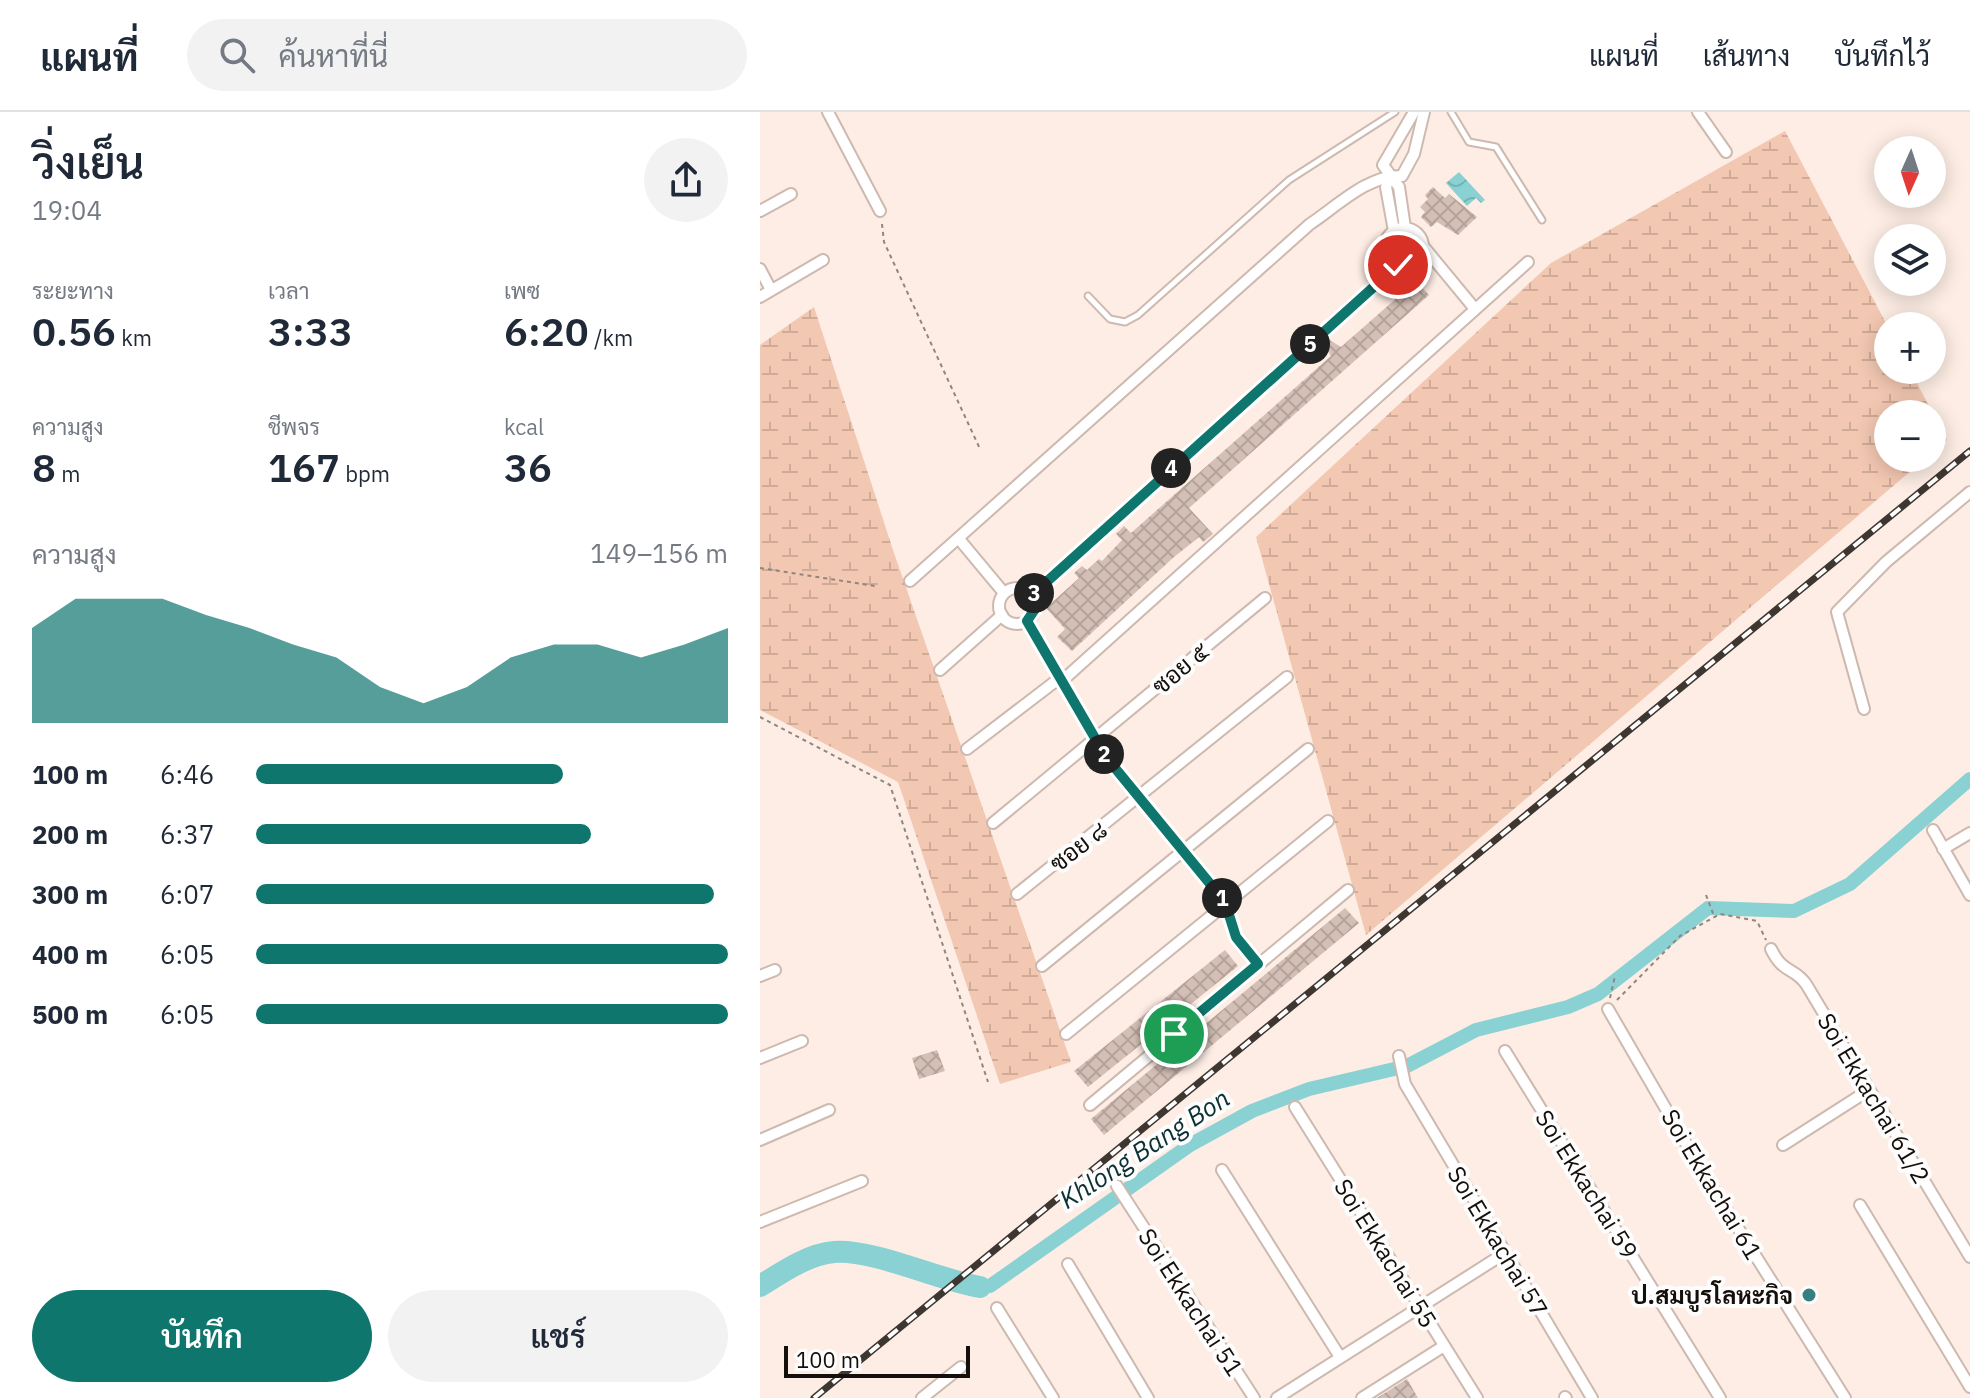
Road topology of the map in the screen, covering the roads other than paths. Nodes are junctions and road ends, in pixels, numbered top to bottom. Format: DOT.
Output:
graph roads {
  1 [pos="828,112"];
  2 [pos="1395,112"];
  3 [pos="1414,112"];
  4 [pos="1424,112"];
  5 [pos="1451,112"];
  6 [pos="1698,112"];
  7 [pos="1726,152"];
  8 [pos="1390,175"];
  9 [pos="791,194"];
  10 [pos="760,211"];
  11 [pos="880,211"];
  12 [pos="1542,220"];
  13 [pos="1400,230"];
  14 [pos="1423,246"];
  15 [pos="823,260"];
  16 [pos="1528,262"];
  17 [pos="1398,265"];
  18 [pos="760,269"];
  19 [pos="771,290"];
  20 [pos="760,296"];
  21 [pos="1088,296"];
  22 [pos="1475,309"];
  23 [pos="1970,492"];
  24 [pos="959,539"];
  25 [pos="910,581"];
  26 [pos="1004,593"];
  27 [pos="1032,595"];
  28 [pos="1265,598"];
  29 [pos="1002,615"];
  30 [pos="1027,621"];
  31 [pos="940,670"];
  32 [pos="1287,677"];
  33 [pos="1062,678"];
  34 [pos="1864,709"];
  35 [pos="1096,738"];
  36 [pos="967,749"];
  37 [pos="1308,749"];
  38 [pos="1138,798"];
  39 [pos="1328,821"];
  40 [pos="993,823"];
  41 [pos="1933,830"];
  42 [pos="1970,833"];
  43 [pos="1182,848"];
  44 [pos="1943,849"];
  45 [pos="1348,890"];
  46 [pos="1017,894"];
  47 [pos="1970,894"];
  48 [pos="1225,902"];
  49 [pos="1771,949"];
  50 [pos="1258,964"];
  51 [pos="1042,966"];
  52 [pos="775,970"];
  53 [pos="760,976"];
  54 [pos="1608,1009"];
  55 [pos="1066,1034"];
  56 [pos="802,1041"];
  57 [pos="1505,1051"];
  58 [pos="1399,1056"];
  59 [pos="760,1058"];
  60 [pos="1869,1090"];
  61 [pos="1090,1105"];
  62 [pos="1295,1107"];
  63 [pos="829,1110"];
  64 [pos="760,1140"];
  65 [pos="1783,1145"];
  66 [pos="1222,1170"];
  67 [pos="862,1181"];
  68 [pos="1117,1186"];
  69 [pos="1860,1205"];
  70 [pos="760,1222"];
  71 [pos="1505,1253"];
  72 [pos="1970,1257"];
  73 [pos="1068,1264"];
  74 [pos="1419,1307"];
  75 [pos="997,1308"];
  76 [pos="1444,1346"];
  77 [pos="1340,1357"];
  78 [pos="961,1367"];
  79 [pos="1970,1387"];
  80 [pos="922,1398"];
  81 [pos="1053,1398"];
  82 [pos="1148,1398"];
  83 [pos="1254,1398"];
  84 [pos="1277,1398"];
  85 [pos="1362,1398"];
  86 [pos="1477,1398"];
  87 [pos="1592,1398"];
  88 [pos="1720,1398"];
  89 [pos="1845,1398"];
  1 -- 11 [label="street"];
  2 -- 21 [label="lane"];
  3 -- 8 [label="street"];
  4 -- 8 [label="street"];
  5 -- 12 [label="lane"];
  6 -- 7 [label="street"];
  8 -- 13 [label="street"];
  8 -- 24 [label="street"];
  9 -- 10 [label="street"];
  13 -- 14 [label="street"];
  13 -- 17 [label="street"];
  14 -- 17 [label="street"];
  14 -- 22 [label="street"];
  15 -- 19 [label="street"];
  16 -- 22 [label="street"];
  17 -- 27 [label="street"];
  18 -- 19 [label="street"];
  19 -- 20 [label="street"];
  22 -- 33 [label="street"];
  23 -- 34 [label="street"];
  24 -- 25 [label="street"];
  24 -- 26 [label="street"];
  26 -- 27 [label="street"];
  26 -- 29 [label="street"];
  27 -- 30 [label="street"];
  28 -- 35 [label="street, ซอย ๕"];
  29 -- 30 [label="street"];
  29 -- 31 [label="street"];
  30 -- 33 [label="street"];
  32 -- 38 [label="street, ซอย ๘"];
  33 -- 35 [label="street"];
  33 -- 36 [label="street"];
  35 -- 38 [label="street"];
  35 -- 40 [label="street, ซอย ๕"];
  37 -- 43 [label="street"];
  38 -- 43 [label="street"];
  38 -- 46 [label="street, ซอย ๘"];
  39 -- 48 [label="street"];
  41 -- 44 [label="street"];
  42 -- 44 [label="street"];
  43 -- 48 [label="street"];
  43 -- 51 [label="street"];
  44 -- 47 [label="street"];
  45 -- 50 [label="street"];
  48 -- 50 [label="street"];
  48 -- 55 [label="street"];
  49 -- 60 [label="street, Soi Ekkachai 61/2"];
  50 -- 61 [label="street"];
  52 -- 53 [label="street"];
  54 -- 89 [label="street, Soi Ekkachai 61"];
  56 -- 59 [label="street"];
  57 -- 88 [label="street, Soi Ekkachai 59"];
  58 -- 71 [label="street, Soi Ekkachai 57"];
  60 -- 65 [label="street"];
  60 -- 72 [label="street, Soi Ekkachai 61/2"];
  62 -- 74 [label="street, Soi Ekkachai 55"];
  63 -- 64 [label="street"];
  66 -- 77 [label="street"];
  67 -- 70 [label="street"];
  68 -- 83 [label="street, Soi Ekkachai 51"];
  69 -- 79 [label="street"];
  71 -- 74 [label="street"];
  71 -- 87 [label="street, Soi Ekkachai 57"];
  73 -- 82 [label="street"];
  74 -- 76 [label="street, Soi Ekkachai 55"];
  74 -- 77 [label="street"];
  75 -- 81 [label="street"];
  76 -- 85 [label="street"];
  76 -- 86 [label="street, Soi Ekkachai 55"];
  77 -- 84 [label="street"];
  78 -- 80 [label="street"];
}
